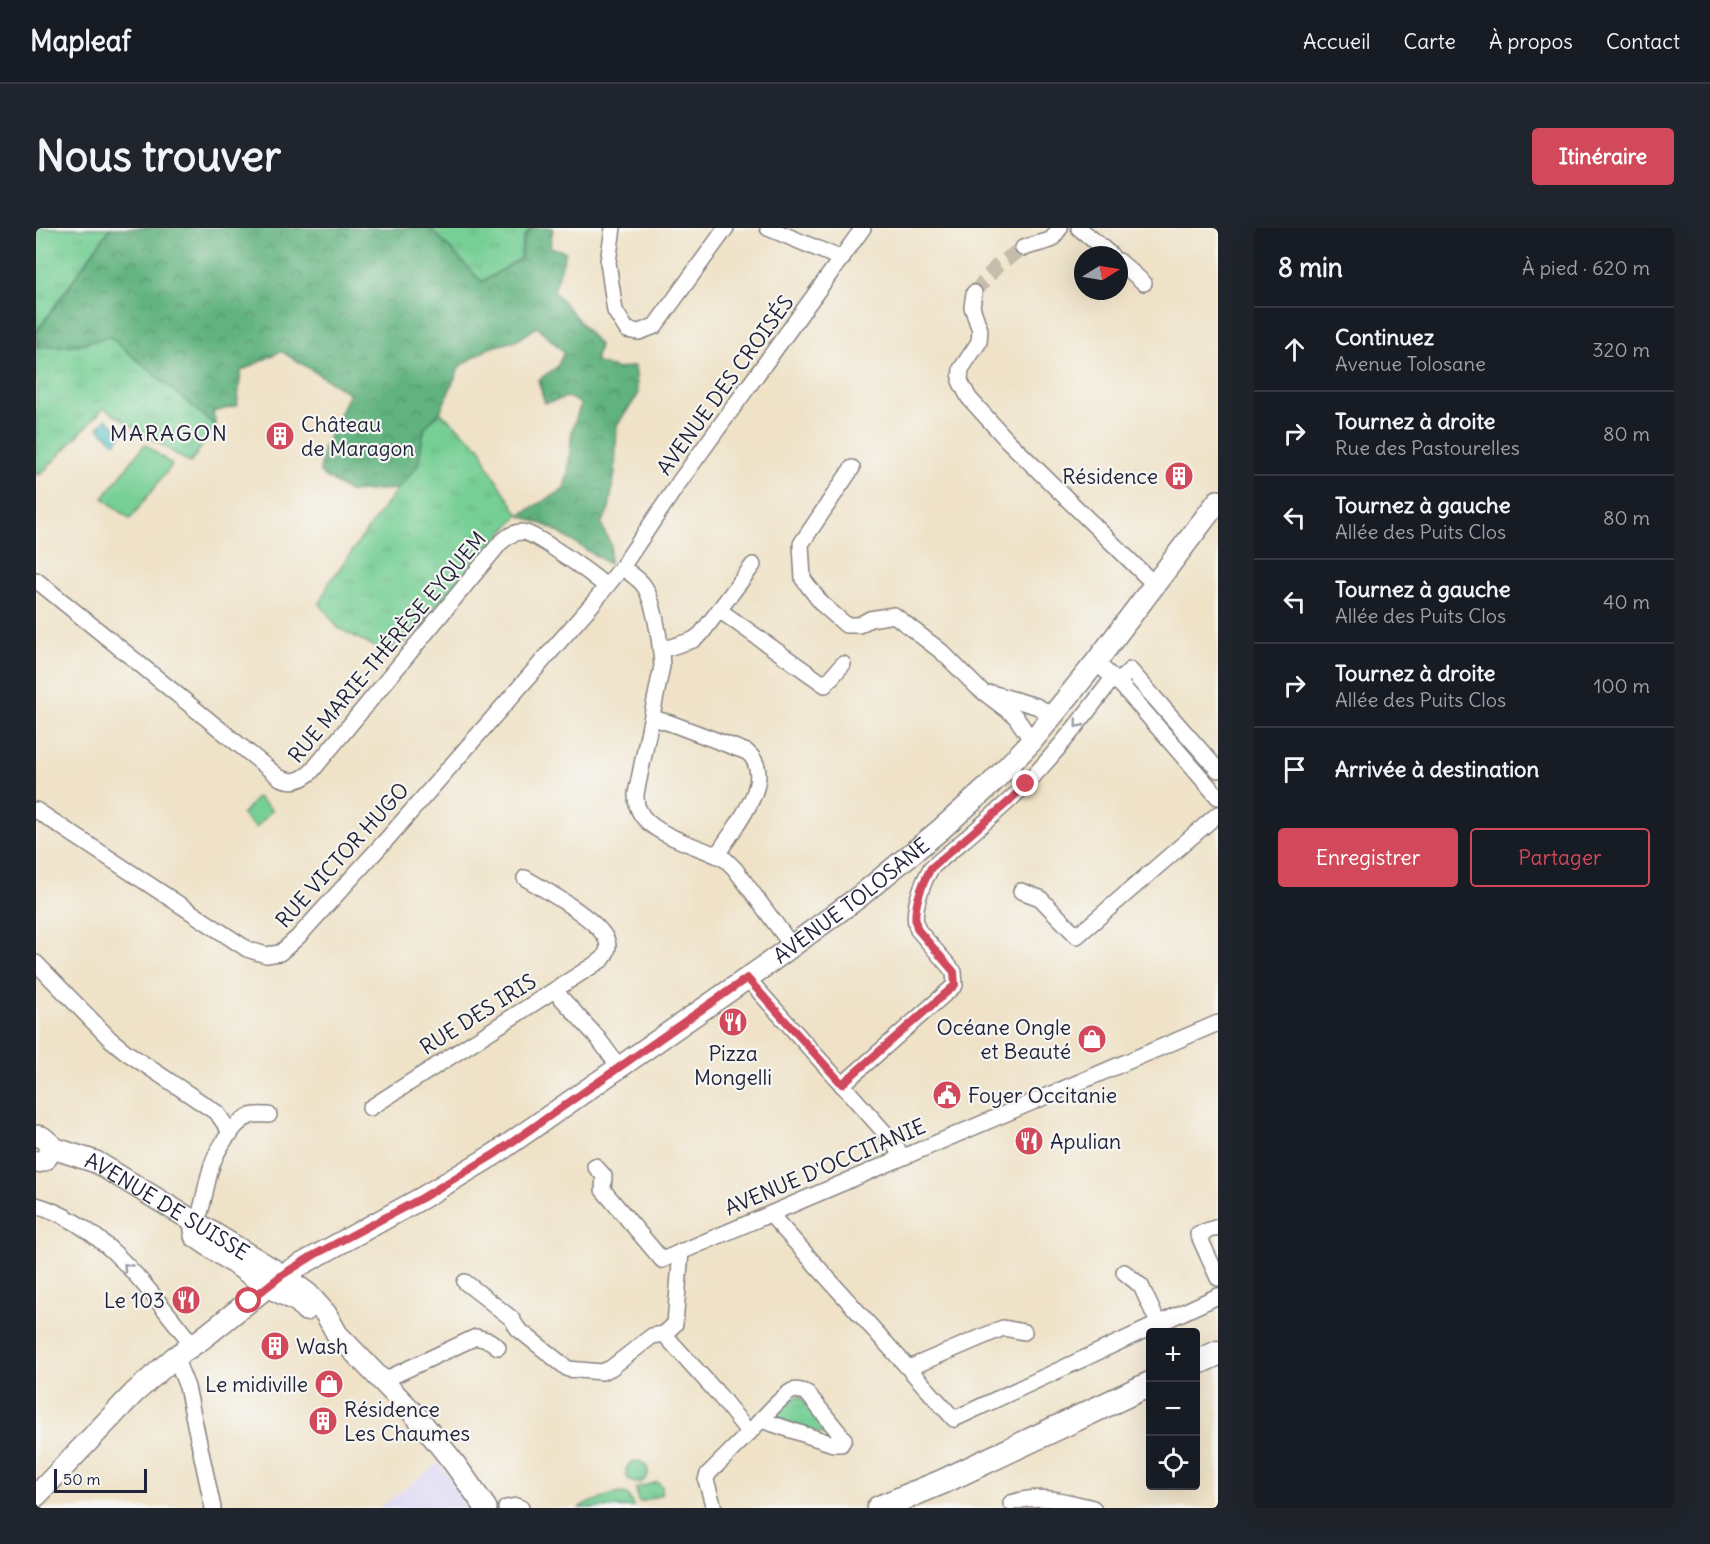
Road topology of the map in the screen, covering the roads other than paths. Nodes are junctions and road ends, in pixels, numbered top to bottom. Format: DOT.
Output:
graph roads {
  1 [pos="613,228"];
  2 [pos="726,228"];
  3 [pos="768,228"];
  4 [pos="863,228"];
  5 [pos="1060,228"];
  6 [pos="1079,228"];
  7 [pos="1100,246"];
  8 [pos="1023,248"];
  9 [pos="842,259"];
  10 [pos="1128,269"];
  11 [pos="1144,283"];
  12 [pos="974,293"];
  13 [pos="852,468"];
  14 [pos="1216,510"];
  15 [pos="753,566"];
  16 [pos="622,567"];
  17 [pos="36,580"];
  18 [pos="1154,584"];
  19 [pos="605,586"];
  20 [pos="719,610"];
  21 [pos="661,650"];
  22 [pos="1096,662"];
  23 [pos="843,664"];
  24 [pos="1115,680"];
  25 [pos="978,688"];
  26 [pos="1053,715"];
  27 [pos="652,718"];
  28 [pos="1032,741"];
  29 [pos="1218,770"];
  30 [pos="1218,797"];
  31 [pos="36,810"];
  32 [pos="1218,814"];
  33 [pos="717,855"];
  34 [pos="525,878"];
  35 [pos="1021,891"];
  36 [pos="792,946"];
  37 [pos="36,963"];
  38 [pos="747,978"];
  39 [pos="555,991"];
  40 [pos="1218,1023"];
  41 [pos="619,1066"];
  42 [pos="842,1084"];
  43 [pos="370,1108"];
  44 [pos="269,1115"];
  45 [pos="231,1132"];
  46 [pos="41,1151"];
  47 [pos="903,1157"];
  48 [pos="595,1166"];
  49 [pos="36,1205"];
  50 [pos="770,1214"];
  51 [pos="1218,1227"];
  52 [pos="193,1228"];
  53 [pos="681,1251"];
  54 [pos="1124,1272"];
  55 [pos="1218,1278"];
  56 [pos="275,1280"];
  57 [pos="465,1282"];
  58 [pos="1218,1296"];
  59 [pos="1159,1324"];
  60 [pos="1024,1332"];
  61 [pos="664,1334"];
  62 [pos="192,1344"];
  63 [pos="498,1347"];
  64 [pos="1218,1353"];
  65 [pos="175,1358"];
  66 [pos="1200,1361"];
  67 [pos="909,1368"];
  68 [pos="382,1381"];
  69 [pos="1146,1386"];
  70 [pos="761,1420"];
  71 [pos="749,1432"];
  72 [pos="36,1496"];
  73 [pos="1011,1503"];
  74 [pos="213,1508"];
  75 [pos="486,1508"];
  76 [pos="506,1508"];
  77 [pos="521,1508"];
  78 [pos="714,1508"];
  79 [pos="879,1508"];
  80 [pos="1093,1508"];
  1 -- 2 [label="street"];
  3 -- 9 [label="street"];
  4 -- 9 [label="street, AVENUE DES CROISÉS"];
  5 -- 8 [label="street"];
  6 -- 7 [label="street"];
  9 -- 16 [label="street, AVENUE DES CROISÉS"];
  10 -- 11 [label="street"];
  12 -- 18 [label="street"];
  13 -- 25 [label="street"];
  14 -- 18 [label="main road, AVENUE TOLOSANE"];
  15 -- 20 [label="street"];
  16 -- 19 [label="street, RUE VICTOR HUGO"];
  16 -- 21 [label="street"];
  17 -- 19 [label="street, RUE MARIE-THÉRÈSE EYQUEM"];
  18 -- 22 [label="main road, AVENUE TOLOSANE"];
  19 -- 31 [label="street, RUE VICTOR HUGO"];
  20 -- 21 [label="street"];
  20 -- 23 [label="street"];
  21 -- 27 [label="street"];
  22 -- 24 [label="street"];
  22 -- 26 [label="main road, AVENUE TOLOSANE"];
  24 -- 29 [label="street"];
  24 -- 30 [label="street"];
  24 -- 42 [label="street, one-way"];
  25 -- 26 [label="street"];
  25 -- 28 [label="street"];
  26 -- 28 [label="main road, AVENUE TOLOSANE"];
  27 -- 33 [label="street"];
  27 -- 33 [label="street"];
  28 -- 36 [label="main road, AVENUE TOLOSANE"];
  32 -- 35 [label="street"];
  33 -- 36 [label="street"];
  34 -- 39 [label="street"];
  36 -- 38 [label="main road, AVENUE TOLOSANE"];
  37 -- 45 [label="street"];
  38 -- 41 [label="main road, AVENUE TOLOSANE"];
  38 -- 42 [label="street"];
  39 -- 41 [label="street, RUE DES IRIS"];
  39 -- 43 [label="street, RUE DES IRIS"];
  40 -- 47 [label="street, AVENUE D'OCCITANIE"];
  41 -- 56 [label="main road, AVENUE TOLOSANE"];
  42 -- 47 [label="street"];
  44 -- 45 [label="street"];
  45 -- 52 [label="street"];
  46 -- 52 [label="main road, AVENUE DE SUISSE"];
  47 -- 50 [label="street, AVENUE D'OCCITANIE"];
  48 -- 53 [label="street, AVENUE D'OCCITANIE"];
  62 -- 49 [label="street, one-way"];
  50 -- 53 [label="street, AVENUE D'OCCITANIE"];
  50 -- 67 [label="street"];
  51 -- 55 [label="street"];
  52 -- 56 [label="main road, AVENUE DE SUISSE"];
  53 -- 61 [label="street"];
  54 -- 59 [label="street"];
  56 -- 62 [label="main road, AVENUE TOLOSANE"];
  56 -- 68 [label="main road, AVENUE DE SUISSE"];
  57 -- 61 [label="street"];
  58 -- 59 [label="street"];
  59 -- 67 [label="street"];
  60 -- 67 [label="street"];
  61 -- 71 [label="street"];
  62 -- 65 [label="main road, AVENUE TOLOSANE"];
  63 -- 68 [label="street"];
  64 -- 66 [label="main road"];
  65 -- 72 [label="main road, AVENUE TOLOSANE"];
  65 -- 74 [label="street"];
  68 -- 75 [label="main road, AVENUE DE SUISSE"];
  69 -- 79 [label="main road"];
  70 -- 70 [label="street"];
  70 -- 71 [label="street"];
  71 -- 78 [label="street"];
  73 -- 80 [label="street"];
  76 -- 77 [label="street"];
}
